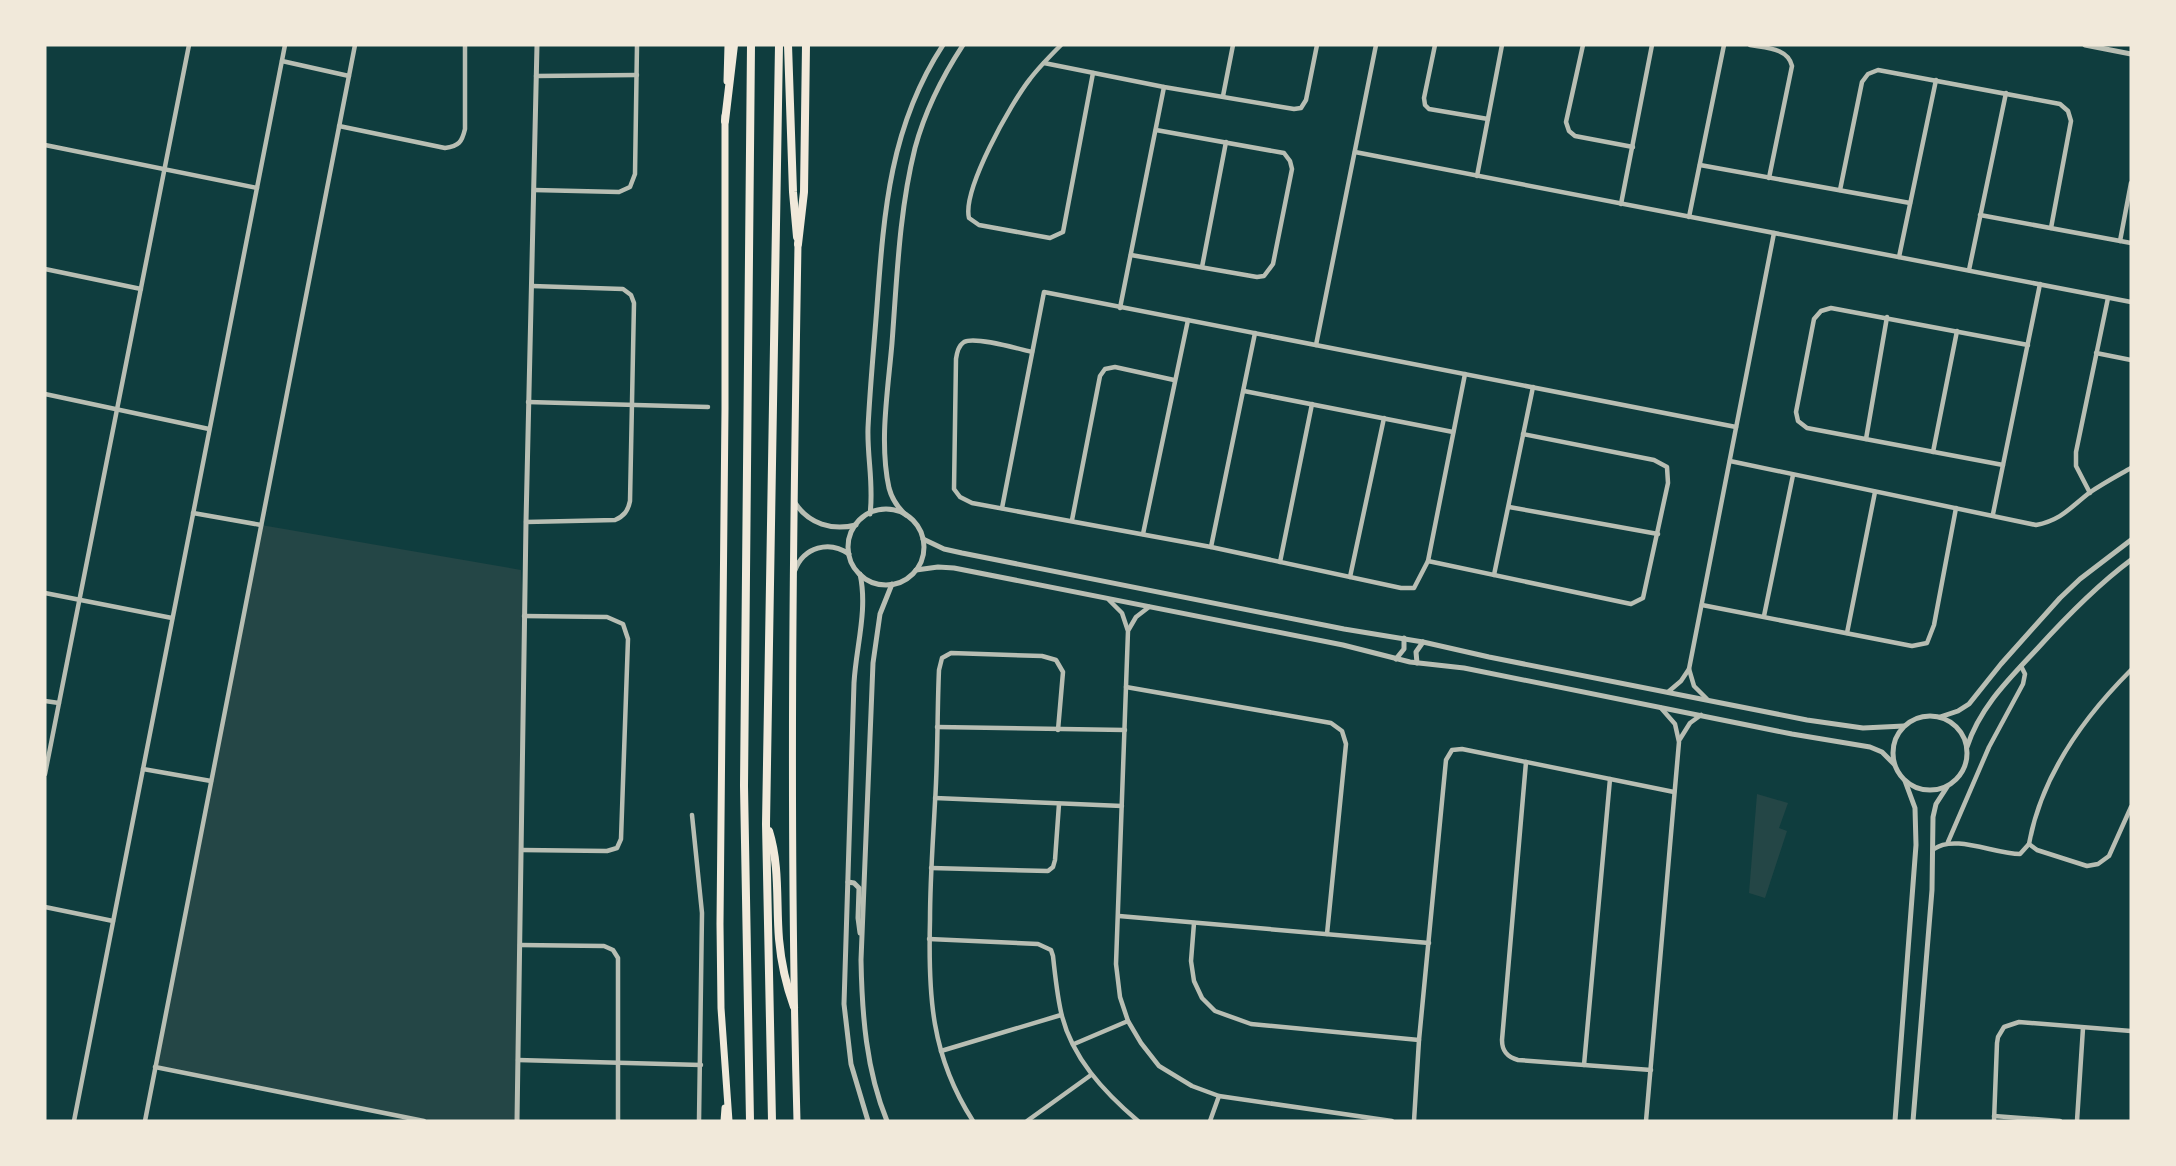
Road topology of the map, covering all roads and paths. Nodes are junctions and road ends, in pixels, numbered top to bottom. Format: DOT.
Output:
graph roads {
  1 [pos="189,45"];
  2 [pos="285,45"];
  3 [pos="355,45"];
  4 [pos="465,45"];
  5 [pos="537,45"];
  6 [pos="637,45"];
  7 [pos="728,45"];
  8 [pos="734,45"];
  9 [pos="751,45"];
  10 [pos="779,45"];
  11 [pos="788,45"];
  12 [pos="806,45"];
  13 [pos="943,45"];
  14 [pos="963,45"];
  15 [pos="1061,45"];
  16 [pos="1233,45"];
  17 [pos="1317,45"];
  18 [pos="1376,45"];
  19 [pos="1435,45"];
  20 [pos="1502,45"];
  21 [pos="1583,45"];
  22 [pos="1652,45"];
  23 [pos="1725,45"];
  24 [pos="1750,45"];
  25 [pos="2085,45"];
  26 [pos="2112,48"];
  27 [pos="2131,54"];
  28 [pos="282,61"];
  29 [pos="1044,63"];
  30 [pos="1093,73"];
  31 [pos="637,75"];
  32 [pos="349,76"];
  33 [pos="536,76"];
  34 [pos="1936,80"];
  35 [pos="1164,87"];
  36 [pos="2006,93"];
  37 [pos="1223,96"];
  38 [pos="1488,119"];
  39 [pos="725,121"];
  40 [pos="339,126"];
  41 [pos="1156,130"];
  42 [pos="1226,142"];
  43 [pos="45,145"];
  44 [pos="1633,147"];
  45 [pos="1355,152"];
  46 [pos="1700,165"];
  47 [pos="165,169"];
  48 [pos="1477,176"];
  49 [pos="1769,178"];
  50 [pos="2131,183"];
  51 [pos="257,188"];
  52 [pos="534,190"];
  53 [pos="1840,190"];
  54 [pos="1910,203"];
  55 [pos="1621,204"];
  56 [pos="1980,214"];
  57 [pos="1689,217"];
  58 [pos="2051,228"];
  59 [pos="1774,233"];
  60 [pos="2120,241"];
  61 [pos="2131,243"];
  62 [pos="798,244"];
  63 [pos="1131,255"];
  64 [pos="1899,257"];
  65 [pos="1202,267"];
  66 [pos="45,269"];
  67 [pos="1969,270"];
  68 [pos="2040,284"];
  69 [pos="532,286"];
  70 [pos="141,289"];
  71 [pos="2108,298"];
  72 [pos="2131,302"];
  73 [pos="1120,308"];
  74 [pos="1887,318"];
  75 [pos="1188,320"];
  76 [pos="1957,331"];
  77 [pos="1255,333"];
  78 [pos="1316,345"];
  79 [pos="2028,345"];
  80 [pos="1032,352"];
  81 [pos="2096,353"];
  82 [pos="2131,360"];
  83 [pos="1465,374"];
  84 [pos="1174,380"];
  85 [pos="1533,387"];
  86 [pos="1244,391"];
  87 [pos="45,394"];
  88 [pos="528,402"];
  89 [pos="1312,404"];
  90 [pos="632,405"];
  91 [pos="708,407"];
  92 [pos="117,409"];
  93 [pos="1384,418"];
  94 [pos="1736,427"];
  95 [pos="209,429"];
  96 [pos="1453,432"];
  97 [pos="1523,434"];
  98 [pos="1866,439"];
  99 [pos="1933,452"];
  100 [pos="1730,461"];
  101 [pos="2003,465"];
  102 [pos="2131,468"];
  103 [pos="1793,475"];
  104 [pos="1875,492"];
  105 [pos="2090,493"];
  106 [pos="794,501"];
  107 [pos="1509,507"];
  108 [pos="1002,508"];
  109 [pos="1956,508"];
  110 [pos="193,513"];
  111 [pos="870,514"];
  112 [pos="1993,514"];
  113 [pos="906,515"];
  114 [pos="1072,520"];
  115 [pos="526,522"];
  116 [pos="261,525"];
  117 [pos="856,525"];
  118 [pos="1143,534"];
  119 [pos="1658,534"];
  120 [pos="923,539"];
  121 [pos="2131,540"];
  122 [pos="1211,547"];
  123 [pos="849,554"];
  124 [pos="2131,560"];
  125 [pos="1428,561"];
  126 [pos="1280,562"];
  127 [pos="916,570"];
  128 [pos="794,571"];
  129 [pos="860,574"];
  130 [pos="1494,574"];
  131 [pos="1350,577"];
  132 [pos="892,585"];
  133 [pos="45,593"];
  134 [pos="80,599"];
  135 [pos="1108,599"];
  136 [pos="1702,605"];
  137 [pos="1150,607"];
  138 [pos="524,616"];
  139 [pos="1764,616"];
  140 [pos="172,618"];
  141 [pos="1128,631"];
  142 [pos="1847,633"];
  143 [pos="1404,638"];
  144 [pos="1423,642"];
  145 [pos="1396,659"];
  146 [pos="1417,663"];
  147 [pos="2021,666"];
  148 [pos="1689,669"];
  149 [pos="2131,670"];
  150 [pos="1126,687"];
  151 [pos="1668,692"];
  152 [pos="1708,700"];
  153 [pos="45,701"];
  154 [pos="59,703"];
  155 [pos="1660,707"];
  156 [pos="1701,715"];
  157 [pos="1940,717"];
  158 [pos="1904,726"];
  159 [pos="937,727"];
  160 [pos="1058,730"];
  161 [pos="1125,730"];
  162 [pos="1679,742"];
  163 [pos="1967,747"];
  164 [pos="1526,762"];
  165 [pos="1894,764"];
  166 [pos="143,769"];
  167 [pos="45,774"];
  168 [pos="1610,779"];
  169 [pos="211,781"];
  170 [pos="1905,781"];
  171 [pos="1947,787"];
  172 [pos="1674,792"];
  173 [pos="935,798"];
  174 [pos="1059,804"];
  175 [pos="1122,806"];
  176 [pos="2131,807"];
  177 [pos="692,815"];
  178 [pos="766,824"];
  179 [pos="1948,842"];
  180 [pos="2029,844"];
  181 [pos="1934,849"];
  182 [pos="522,850"];
  183 [pos="931,868"];
  184 [pos="848,882"];
  185 [pos="45,908"];
  186 [pos="1119,916"];
  187 [pos="113,921"];
  188 [pos="1194,922"];
  189 [pos="1327,934"];
  190 [pos="929,939"];
  191 [pos="862,940"];
  192 [pos="1429,943"];
  193 [pos="520,945"];
  194 [pos="794,1007"];
  195 [pos="1061,1015"];
  196 [pos="1128,1021"];
  197 [pos="2082,1028"];
  198 [pos="2131,1031"];
  199 [pos="1419,1040"];
  200 [pos="1074,1044"];
  201 [pos="941,1051"];
  202 [pos="518,1060"];
  203 [pos="618,1063"];
  204 [pos="701,1065"];
  205 [pos="1584,1065"];
  206 [pos="155,1067"];
  207 [pos="1651,1070"];
  208 [pos="1091,1075"];
  209 [pos="726,1091"];
  210 [pos="1220,1096"];
  211 [pos="1994,1119"];
  212 [pos="74,1121"];
  213 [pos="145,1121"];
  214 [pos="424,1121"];
  215 [pos="517,1121"];
  216 [pos="618,1121"];
  217 [pos="699,1121"];
  218 [pos="724,1121"];
  219 [pos="729,1121"];
  220 [pos="750,1121"];
  221 [pos="772,1121"];
  222 [pos="797,1121"];
  223 [pos="868,1121"];
  224 [pos="887,1121"];
  225 [pos="973,1121"];
  226 [pos="1027,1121"];
  227 [pos="1138,1121"];
  228 [pos="1210,1121"];
  229 [pos="1392,1121"];
  230 [pos="1414,1121"];
  231 [pos="1646,1121"];
  232 [pos="1895,1121"];
  233 [pos="1913,1121"];
  234 [pos="2060,1121"];
  235 [pos="2077,1121"];
  1 -- 47 [label="street"];
  2 -- 28 [label="street"];
  3 -- 32 [label="street"];
  4 -- 40 [label="street"];
  5 -- 33 [label="street"];
  6 -- 31 [label="street"];
  7 -- 39 [label="main road"];
  8 -- 39 [label="highway"];
  9 -- 220 [label="highway"];
  10 -- 178 [label="highway"];
  11 -- 62 [label="highway"];
  12 -- 62 [label="highway"];
  13 -- 111 [label="street"];
  14 -- 113 [label="street"];
  15 -- 29 [label="street"];
  16 -- 37 [label="street"];
  17 -- 37 [label="street"];
  18 -- 45 [label="street"];
  19 -- 38 [label="street"];
  20 -- 38 [label="street"];
  21 -- 44 [label="street"];
  22 -- 44 [label="street"];
  23 -- 46 [label="street"];
  24 -- 49 [label="street"];
  25 -- 26 [label="street"];
  26 -- 27 [label="street"];
  28 -- 32 [label="street"];
  28 -- 51 [label="street"];
  29 -- 30 [label="street"];
  29 -- 30 [label="street"];
  30 -- 35 [label="street"];
  31 -- 33 [label="street"];
  31 -- 52 [label="street"];
  32 -- 40 [label="street"];
  33 -- 52 [label="street"];
  34 -- 36 [label="street"];
  34 -- 53 [label="street"];
  34 -- 54 [label="street"];
  35 -- 37 [label="street"];
  35 -- 41 [label="street"];
  36 -- 56 [label="street"];
  36 -- 58 [label="street"];
  38 -- 48 [label="street"];
  39 -- 209 [label="main road"];
  40 -- 116 [label="street"];
  41 -- 42 [label="street"];
  41 -- 63 [label="street"];
  42 -- 65 [label="street"];
  42 -- 65 [label="street"];
  43 -- 47 [label="street"];
  44 -- 55 [label="street"];
  45 -- 48 [label="street"];
  45 -- 78 [label="street"];
  46 -- 49 [label="street"];
  46 -- 57 [label="street"];
  47 -- 51 [label="street"];
  47 -- 70 [label="street"];
  48 -- 55 [label="street"];
  49 -- 53 [label="street"];
  50 -- 60 [label="street"];
  51 -- 95 [label="street"];
  52 -- 69 [label="street"];
  53 -- 54 [label="street"];
  54 -- 64 [label="street"];
  55 -- 57 [label="street"];
  56 -- 58 [label="street"];
  56 -- 67 [label="street"];
  57 -- 59 [label="street"];
  58 -- 60 [label="street"];
  59 -- 64 [label="street"];
  59 -- 94 [label="street"];
  60 -- 61 [label="street"];
  62 -- 106 [label="main road"];
  63 -- 65 [label="street"];
  63 -- 73 [label="street"];
  64 -- 67 [label="street"];
  66 -- 70 [label="street"];
  67 -- 68 [label="street"];
  68 -- 71 [label="street"];
  68 -- 79 [label="street"];
  69 -- 88 [label="street"];
  69 -- 90 [label="street"];
  70 -- 92 [label="street"];
  71 -- 72 [label="street"];
  71 -- 81 [label="street"];
  73 -- 75 [label="street"];
  73 -- 80 [label="street"];
  74 -- 76 [label="street"];
  74 -- 98 [label="street"];
  74 -- 98 [label="street"];
  75 -- 77 [label="street"];
  75 -- 84 [label="street"];
  76 -- 79 [label="street"];
  76 -- 99 [label="street"];
  77 -- 78 [label="street"];
  77 -- 86 [label="street"];
  78 -- 83 [label="street"];
  79 -- 101 [label="street"];
  80 -- 108 [label="street"];
  80 -- 108 [label="street"];
  81 -- 82 [label="street"];
  81 -- 105 [label="street"];
  83 -- 85 [label="street"];
  83 -- 96 [label="street"];
  84 -- 114 [label="street"];
  84 -- 118 [label="street"];
  85 -- 94 [label="street"];
  85 -- 97 [label="street"];
  86 -- 89 [label="street"];
  86 -- 122 [label="street"];
  87 -- 92 [label="street"];
  88 -- 90 [label="street"];
  88 -- 115 [label="street"];
  89 -- 93 [label="street"];
  89 -- 126 [label="street"];
  90 -- 91 [label="street"];
  90 -- 115 [label="street"];
  92 -- 95 [label="street"];
  92 -- 134 [label="street"];
  93 -- 96 [label="street"];
  93 -- 131 [label="street"];
  94 -- 100 [label="street"];
  95 -- 110 [label="street"];
  96 -- 125 [label="street"];
  97 -- 107 [label="street"];
  97 -- 119 [label="street"];
  98 -- 99 [label="street"];
  99 -- 101 [label="street"];
  100 -- 103 [label="street"];
  100 -- 136 [label="street"];
  101 -- 112 [label="street"];
  102 -- 105 [label="street"];
  103 -- 104 [label="street"];
  103 -- 139 [label="street"];
  104 -- 109 [label="street"];
  104 -- 142 [label="street"];
  105 -- 112 [label="street"];
  106 -- 117 [label="street"];
  106 -- 128 [label="main road"];
  107 -- 119 [label="street"];
  107 -- 130 [label="street"];
  108 -- 114 [label="street"];
  109 -- 112 [label="street"];
  109 -- 142 [label="street"];
  110 -- 116 [label="street"];
  110 -- 140 [label="street"];
  111 -- 113 [label="street"];
  111 -- 117 [label="street"];
  113 -- 120 [label="street"];
  114 -- 118 [label="street"];
  115 -- 138 [label="street"];
  116 -- 169 [label="street"];
  117 -- 123 [label="street"];
  118 -- 122 [label="street"];
  119 -- 130 [label="street"];
  120 -- 127 [label="street"];
  120 -- 143 [label="street"];
  121 -- 157 [label="street"];
  122 -- 126 [label="street"];
  123 -- 128 [label="street"];
  123 -- 129 [label="street"];
  124 -- 147 [label="street"];
  125 -- 130 [label="street"];
  125 -- 131 [label="street"];
  126 -- 131 [label="street"];
  127 -- 132 [label="street"];
  127 -- 135 [label="street"];
  128 -- 194 [label="main road"];
  129 -- 132 [label="street"];
  129 -- 184 [label="street"];
  132 -- 191 [label="street"];
  133 -- 134 [label="street"];
  134 -- 140 [label="street"];
  134 -- 154 [label="street"];
  135 -- 137 [label="street"];
  135 -- 141 [label="street"];
  136 -- 139 [label="street"];
  136 -- 148 [label="street"];
  137 -- 141 [label="street"];
  137 -- 145 [label="street"];
  138 -- 182 [label="street"];
  138 -- 182 [label="street"];
  139 -- 142 [label="street"];
  140 -- 166 [label="street"];
  141 -- 150 [label="street"];
  143 -- 144 [label="street"];
  143 -- 145 [label="street"];
  144 -- 146 [label="street"];
  144 -- 151 [label="street"];
  145 -- 146 [label="street"];
  146 -- 155 [label="street"];
  147 -- 163 [label="street"];
  147 -- 179 [label="street"];
  148 -- 151 [label="street"];
  148 -- 152 [label="street"];
  149 -- 180 [label="street"];
  150 -- 161 [label="street"];
  150 -- 189 [label="street"];
  151 -- 152 [label="street"];
  152 -- 158 [label="street"];
  153 -- 154 [label="street"];
  154 -- 167 [label="street"];
  155 -- 156 [label="street"];
  155 -- 162 [label="street"];
  156 -- 162 [label="street"];
  156 -- 165 [label="street"];
  157 -- 158 [label="street"];
  157 -- 163 [label="street"];
  158 -- 165 [label="street"];
  159 -- 160 [label="street"];
  159 -- 160 [label="street"];
  159 -- 173 [label="street"];
  160 -- 161 [label="street"];
  161 -- 175 [label="street"];
  162 -- 172 [label="street"];
  163 -- 171 [label="street"];
  164 -- 168 [label="street"];
  164 -- 192 [label="street"];
  164 -- 205 [label="street"];
  165 -- 170 [label="street"];
  166 -- 169 [label="street"];
  166 -- 187 [label="street"];
  168 -- 172 [label="street"];
  168 -- 205 [label="street"];
  169 -- 206 [label="street"];
  170 -- 171 [label="street"];
  170 -- 232 [label="street"];
  171 -- 181 [label="street"];
  172 -- 207 [label="street"];
  173 -- 174 [label="street"];
  173 -- 183 [label="street"];
  174 -- 175 [label="street"];
  174 -- 183 [label="street"];
  175 -- 186 [label="street"];
  176 -- 180 [label="street"];
  177 -- 204 [label="street"];
  178 -- 194 [label="highway"];
  178 -- 221 [label="highway"];
  179 -- 180 [label="street"];
  179 -- 181 [label="street"];
  181 -- 233 [label="street"];
  182 -- 193 [label="street"];
  183 -- 190 [label="street"];
  184 -- 191 [label="street"];
  184 -- 223 [label="street"];
  185 -- 187 [label="street"];
  186 -- 188 [label="street"];
  186 -- 196 [label="street"];
  187 -- 212 [label="street"];
  188 -- 189 [label="street"];
  188 -- 199 [label="street"];
  189 -- 192 [label="street"];
  190 -- 195 [label="street"];
  190 -- 201 [label="street"];
  191 -- 224 [label="street"];
  192 -- 199 [label="street"];
  193 -- 202 [label="street"];
  193 -- 203 [label="street"];
  194 -- 222 [label="main road"];
  195 -- 200 [label="street"];
  195 -- 201 [label="street"];
  196 -- 200 [label="street"];
  196 -- 210 [label="street"];
  197 -- 198 [label="street"];
  197 -- 211 [label="street"];
  197 -- 235 [label="street"];
  199 -- 230 [label="street"];
  200 -- 208 [label="street"];
  201 -- 225 [label="street"];
  202 -- 203 [label="street"];
  202 -- 215 [label="street"];
  203 -- 204 [label="street"];
  203 -- 216 [label="street"];
  204 -- 217 [label="street"];
  205 -- 207 [label="street"];
  206 -- 213 [label="street"];
  206 -- 214 [label="street"];
  207 -- 231 [label="street"];
  208 -- 226 [label="street"];
  208 -- 227 [label="street"];
  209 -- 218 [label="main road"];
  209 -- 219 [label="main road"];
  210 -- 228 [label="street"];
  210 -- 229 [label="street"];
  211 -- 234 [label="street"];
}
